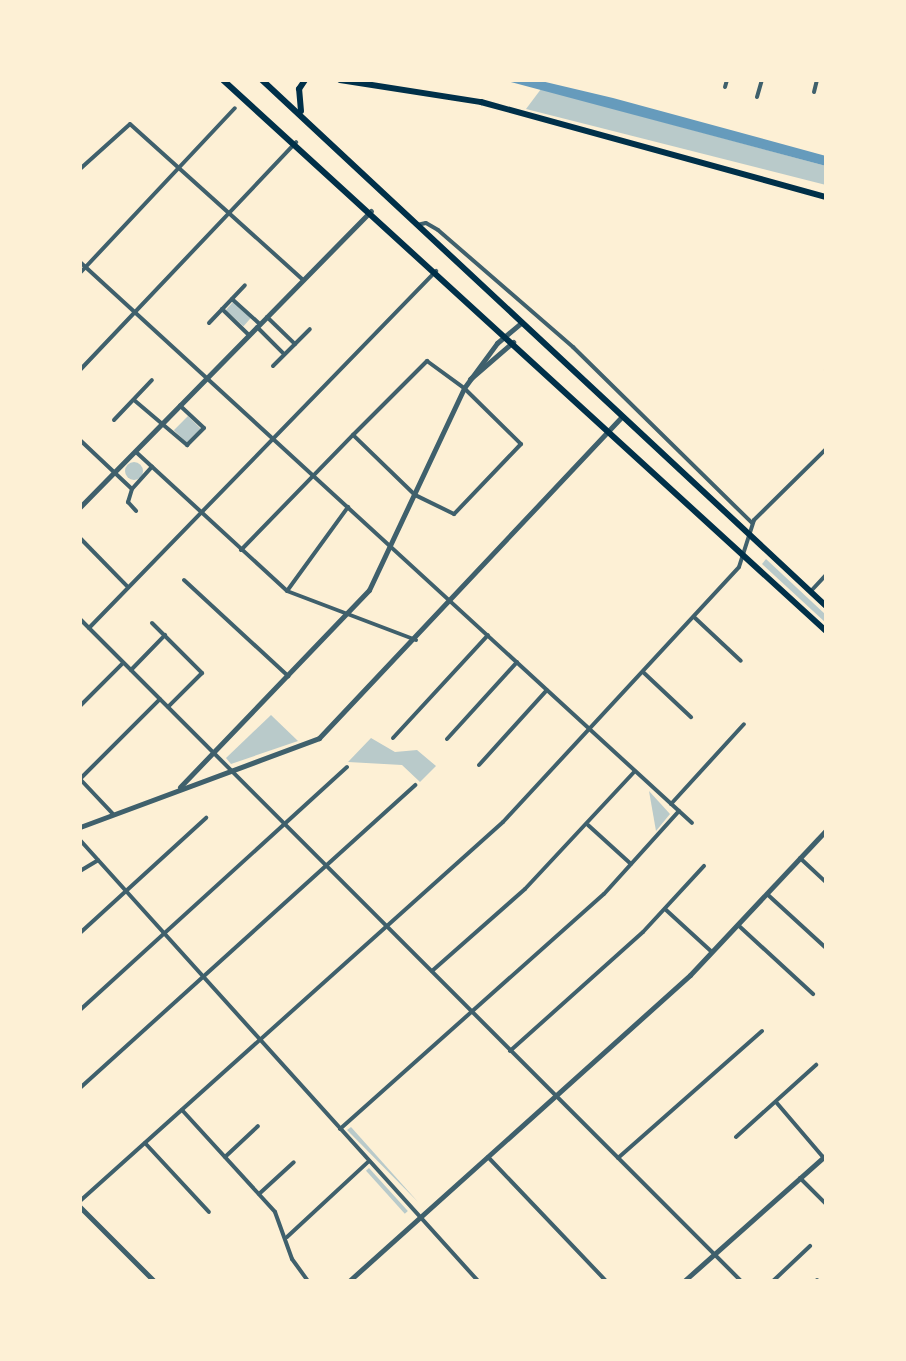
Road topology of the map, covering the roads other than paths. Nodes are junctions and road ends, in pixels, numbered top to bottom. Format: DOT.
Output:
graph roads {
  1 [pos="223,80"];
  2 [pos="262,80"];
  3 [pos="305,80"];
  4 [pos="340,80"];
  5 [pos="727,80"];
  6 [pos="762,80"];
  7 [pos="817,80"];
  8 [pos="725,87"];
  9 [pos="814,92"];
  10 [pos="757,97"];
  11 [pos="235,108"];
  12 [pos="303,115"];
  13 [pos="296,142"];
  14 [pos="179,168"];
  15 [pos="80,169"];
  16 [pos="826,197"];
  17 [pos="371,211"];
  18 [pos="229,213"];
  19 [pos="415,226"];
  20 [pos="402,240"];
  21 [pos="80,262"];
  22 [pos="86,267"];
  23 [pos="436,271"];
  24 [pos="80,273"];
  25 [pos="303,280"];
  26 [pos="245,285"];
  27 [pos="232,299"];
  28 [pos="222,309"];
  29 [pos="135,312"];
  30 [pos="267,317"];
  31 [pos="209,323"];
  32 [pos="521,323"];
  33 [pos="259,326"];
  34 [pos="310,329"];
  35 [pos="505,334"];
  36 [pos="249,335"];
  37 [pos="513,342"];
  38 [pos="295,344"];
  39 [pos="284,354"];
  40 [pos="273,366"];
  41 [pos="80,370"];
  42 [pos="208,378"];
  43 [pos="470,379"];
  44 [pos="152,380"];
  45 [pos="464,388"];
  46 [pos="134,400"];
  47 [pos="180,406"];
  48 [pos="631,408"];
  49 [pos="622,417"];
  50 [pos="114,420"];
  51 [pos="162,424"];
  52 [pos="610,431"];
  53 [pos="353,435"];
  54 [pos="274,438"];
  55 [pos="80,440"];
  56 [pos="826,449"];
  57 [pos="136,452"];
  58 [pos="152,467"];
  59 [pos="115,473"];
  60 [pos="314,475"];
  61 [pos="132,489"];
  62 [pos="415,495"];
  63 [pos="80,507"];
  64 [pos="348,507"];
  65 [pos="136,511"];
  66 [pos="201,513"];
  67 [pos="752,523"];
  68 [pos="747,533"];
  69 [pos="80,538"];
  70 [pos="392,548"];
  71 [pos="241,550"];
  72 [pos="744,554"];
  73 [pos="826,575"];
  74 [pos="184,580"];
  75 [pos="128,587"];
  76 [pos="287,591"];
  77 [pos="810,591"];
  78 [pos="452,602"];
  79 [pos="826,606"];
  80 [pos="350,615"];
  81 [pos="694,617"];
  82 [pos="80,619"];
  83 [pos="152,623"];
  84 [pos="89,628"];
  85 [pos="826,631"];
  86 [pos="165,635"];
  87 [pos="488,635"];
  88 [pos="416,640"];
  89 [pos="741,661"];
  90 [pos="517,662"];
  91 [pos="123,663"];
  92 [pos="131,670"];
  93 [pos="643,672"];
  94 [pos="289,676"];
  95 [pos="547,690"];
  96 [pos="160,699"];
  97 [pos="80,706"];
  98 [pos="168,707"];
  99 [pos="691,717"];
  100 [pos="744,724"];
  101 [pos="590,729"];
  102 [pos="393,738"];
  103 [pos="447,739"];
  104 [pos="213,753"];
  105 [pos="479,765"];
  106 [pos="347,767"];
  107 [pos="232,771"];
  108 [pos="635,771"];
  109 [pos="80,779"];
  110 [pos="415,785"];
  111 [pos="179,788"];
  112 [pos="671,804"];
  113 [pos="679,811"];
  114 [pos="113,814"];
  115 [pos="206,818"];
  116 [pos="692,823"];
  117 [pos="285,825"];
  118 [pos="588,825"];
  119 [pos="80,827"];
  120 [pos="826,830"];
  121 [pos="80,840"];
  122 [pos="800,858"];
  123 [pos="98,860"];
  124 [pos="632,864"];
  125 [pos="326,865"];
  126 [pos="704,866"];
  127 [pos="80,871"];
  128 [pos="826,882"];
  129 [pos="126,892"];
  130 [pos="767,894"];
  131 [pos="665,909"];
  132 [pos="738,925"];
  133 [pos="387,926"];
  134 [pos="80,933"];
  135 [pos="164,934"];
  136 [pos="826,948"];
  137 [pos="712,952"];
  138 [pos="432,972"];
  139 [pos="203,977"];
  140 [pos="813,994"];
  141 [pos="80,1010"];
  142 [pos="470,1011"];
  143 [pos="762,1031"];
  144 [pos="260,1040"];
  145 [pos="510,1051"];
  146 [pos="816,1065"];
  147 [pos="80,1088"];
  148 [pos="556,1097"];
  149 [pos="776,1102"];
  150 [pos="182,1110"];
  151 [pos="258,1126"];
  152 [pos="340,1129"];
  153 [pos="736,1137"];
  154 [pos="145,1143"];
  155 [pos="824,1156"];
  156 [pos="225,1157"];
  157 [pos="488,1157"];
  158 [pos="618,1158"];
  159 [pos="369,1161"];
  160 [pos="294,1162"];
  161 [pos="800,1178"];
  162 [pos="259,1194"];
  163 [pos="80,1204"];
  164 [pos="826,1204"];
  165 [pos="209,1212"];
  166 [pos="421,1218"];
  167 [pos="287,1237"];
  168 [pos="810,1246"];
  169 [pos="714,1254"];
  170 [pos="154,1281"];
  171 [pos="308,1281"];
  172 [pos="349,1281"];
  173 [pos="478,1281"];
  174 [pos="606,1281"];
  175 [pos="684,1281"];
  176 [pos="741,1281"];
  177 [pos="773,1281"];
  1 -- 13 [label="main road"];
  2 -- 12 [label="main road"];
  3 -- 12 [label="main road"];
  4 -- 16 [label="main road"];
  5 -- 8 [label="street"];
  6 -- 10 [label="street"];
  7 -- 9 [label="street"];
  11 -- 14 [label="street"];
  12 -- 19 [label="main road"];
  13 -- 17 [label="main road"];
  13 -- 18 [label="street"];
  14 -- 15 [label="street"];
  14 -- 18 [label="street"];
  14 -- 22 [label="street"];
  17 -- 20 [label="main road"];
  17 -- 25 [label="street"];
  18 -- 25 [label="street"];
  18 -- 29 [label="street"];
  19 -- 20 [label="main road"];
  19 -- 32 [label="main road"];
  19 -- 48 [label="street"];
  20 -- 23 [label="main road"];
  21 -- 22 [label="street"];
  22 -- 24 [label="street"];
  22 -- 29 [label="street"];
  23 -- 35 [label="main road"];
  23 -- 54 [label="street"];
  25 -- 30 [label="street"];
  26 -- 27 [label="street"];
  27 -- 28 [label="street"];
  27 -- 33 [label="street"];
  28 -- 31 [label="street"];
  28 -- 36 [label="street"];
  29 -- 41 [label="street"];
  29 -- 42 [label="street"];
  30 -- 33 [label="street"];
  30 -- 38 [label="street"];
  32 -- 35 [label="street"];
  32 -- 49 [label="main road"];
  33 -- 36 [label="street"];
  33 -- 39 [label="street"];
  34 -- 38 [label="street"];
  35 -- 37 [label="main road"];
  35 -- 43 [label="street"];
  36 -- 42 [label="street"];
  37 -- 43 [label="street"];
  37 -- 52 [label="main road"];
  38 -- 39 [label="street"];
  39 -- 40 [label="street"];
  42 -- 47 [label="street"];
  42 -- 54 [label="street"];
  43 -- 45 [label="street"];
  44 -- 46 [label="street"];
  45 -- 53 [label="street"];
  45 -- 62 [label="street"];
  45 -- 62 [label="street"];
  46 -- 50 [label="street"];
  46 -- 51 [label="street"];
  47 -- 51 [label="street"];
  47 -- 51 [label="street"];
  48 -- 49 [label="street"];
  48 -- 67 [label="street"];
  49 -- 52 [label="street"];
  49 -- 68 [label="main road"];
  51 -- 57 [label="street"];
  52 -- 72 [label="main road"];
  52 -- 78 [label="street"];
  53 -- 60 [label="street"];
  53 -- 62 [label="street"];
  54 -- 60 [label="street"];
  54 -- 66 [label="street"];
  55 -- 59 [label="street"];
  56 -- 67 [label="street"];
  57 -- 58 [label="street"];
  57 -- 59 [label="street"];
  58 -- 61 [label="street"];
  58 -- 66 [label="street"];
  59 -- 61 [label="street"];
  59 -- 63 [label="street"];
  60 -- 64 [label="street"];
  60 -- 71 [label="street"];
  61 -- 65 [label="street"];
  62 -- 70 [label="street"];
  64 -- 70 [label="street"];
  64 -- 76 [label="street"];
  66 -- 71 [label="street"];
  66 -- 75 [label="street"];
  67 -- 68 [label="street"];
  68 -- 72 [label="street"];
  68 -- 77 [label="main road"];
  69 -- 75 [label="street"];
  70 -- 78 [label="street"];
  70 -- 80 [label="street"];
  71 -- 76 [label="street"];
  72 -- 81 [label="street"];
  72 -- 85 [label="main road"];
  73 -- 77 [label="street"];
  74 -- 94 [label="street"];
  75 -- 84 [label="street"];
  76 -- 80 [label="street"];
  77 -- 79 [label="main road"];
  78 -- 87 [label="street"];
  78 -- 88 [label="street"];
  80 -- 88 [label="street"];
  80 -- 94 [label="street"];
  81 -- 89 [label="street"];
  81 -- 93 [label="street"];
  82 -- 84 [label="street"];
  83 -- 86 [label="street"];
  84 -- 91 [label="street"];
  86 -- 92 [label="street"];
  86 -- 98 [label="street"];
  87 -- 90 [label="street"];
  87 -- 102 [label="street"];
  88 -- 107 [label="street"];
  90 -- 95 [label="street"];
  90 -- 103 [label="street"];
  91 -- 92 [label="street"];
  91 -- 97 [label="street"];
  92 -- 96 [label="street"];
  93 -- 99 [label="street"];
  93 -- 101 [label="street"];
  94 -- 104 [label="street"];
  95 -- 101 [label="street"];
  95 -- 105 [label="street"];
  96 -- 98 [label="street"];
  96 -- 109 [label="street"];
  98 -- 104 [label="street"];
  100 -- 112 [label="street"];
  101 -- 108 [label="street"];
  101 -- 133 [label="street"];
  104 -- 107 [label="street"];
  104 -- 111 [label="street"];
  106 -- 117 [label="street"];
  107 -- 111 [label="street"];
  107 -- 117 [label="street"];
  108 -- 112 [label="street"];
  108 -- 118 [label="street"];
  109 -- 114 [label="street"];
  110 -- 125 [label="street"];
  111 -- 114 [label="street"];
  112 -- 113 [label="street"];
  113 -- 116 [label="street"];
  113 -- 124 [label="street"];
  114 -- 119 [label="street"];
  115 -- 129 [label="street"];
  117 -- 125 [label="street"];
  117 -- 135 [label="street"];
  118 -- 124 [label="street"];
  118 -- 138 [label="street"];
  120 -- 122 [label="street"];
  121 -- 123 [label="street"];
  122 -- 128 [label="street"];
  122 -- 130 [label="street"];
  123 -- 127 [label="street"];
  123 -- 129 [label="street"];
  124 -- 142 [label="street"];
  125 -- 133 [label="street"];
  125 -- 139 [label="street"];
  126 -- 131 [label="street"];
  129 -- 134 [label="street"];
  129 -- 135 [label="street"];
  130 -- 132 [label="street"];
  130 -- 136 [label="street"];
  131 -- 137 [label="street"];
  131 -- 145 [label="street"];
  132 -- 137 [label="street"];
  132 -- 140 [label="street"];
  133 -- 138 [label="street"];
  133 -- 144 [label="street"];
  135 -- 139 [label="street"];
  135 -- 141 [label="street"];
  137 -- 148 [label="street"];
  138 -- 142 [label="street"];
  139 -- 144 [label="street"];
  139 -- 147 [label="street"];
  142 -- 145 [label="street"];
  142 -- 152 [label="street"];
  143 -- 158 [label="street"];
  144 -- 150 [label="street"];
  144 -- 152 [label="street"];
  145 -- 148 [label="street"];
  146 -- 149 [label="street"];
  148 -- 157 [label="street"];
  148 -- 158 [label="street"];
  149 -- 153 [label="street"];
  149 -- 155 [label="street"];
  150 -- 154 [label="street"];
  150 -- 156 [label="street"];
  151 -- 156 [label="street"];
  152 -- 159 [label="street"];
  154 -- 163 [label="street"];
  154 -- 165 [label="street"];
  155 -- 161 [label="street"];
  156 -- 162 [label="street"];
  157 -- 166 [label="street"];
  157 -- 174 [label="street"];
  158 -- 169 [label="street"];
  159 -- 166 [label="street"];
  159 -- 167 [label="street"];
  160 -- 162 [label="street"];
  161 -- 164 [label="street"];
  161 -- 169 [label="street"];
  162 -- 167 [label="street"];
  163 -- 170 [label="street"];
  166 -- 172 [label="street"];
  166 -- 173 [label="street"];
  167 -- 171 [label="street"];
  168 -- 177 [label="street"];
  169 -- 175 [label="street"];
  169 -- 176 [label="street"];
}
